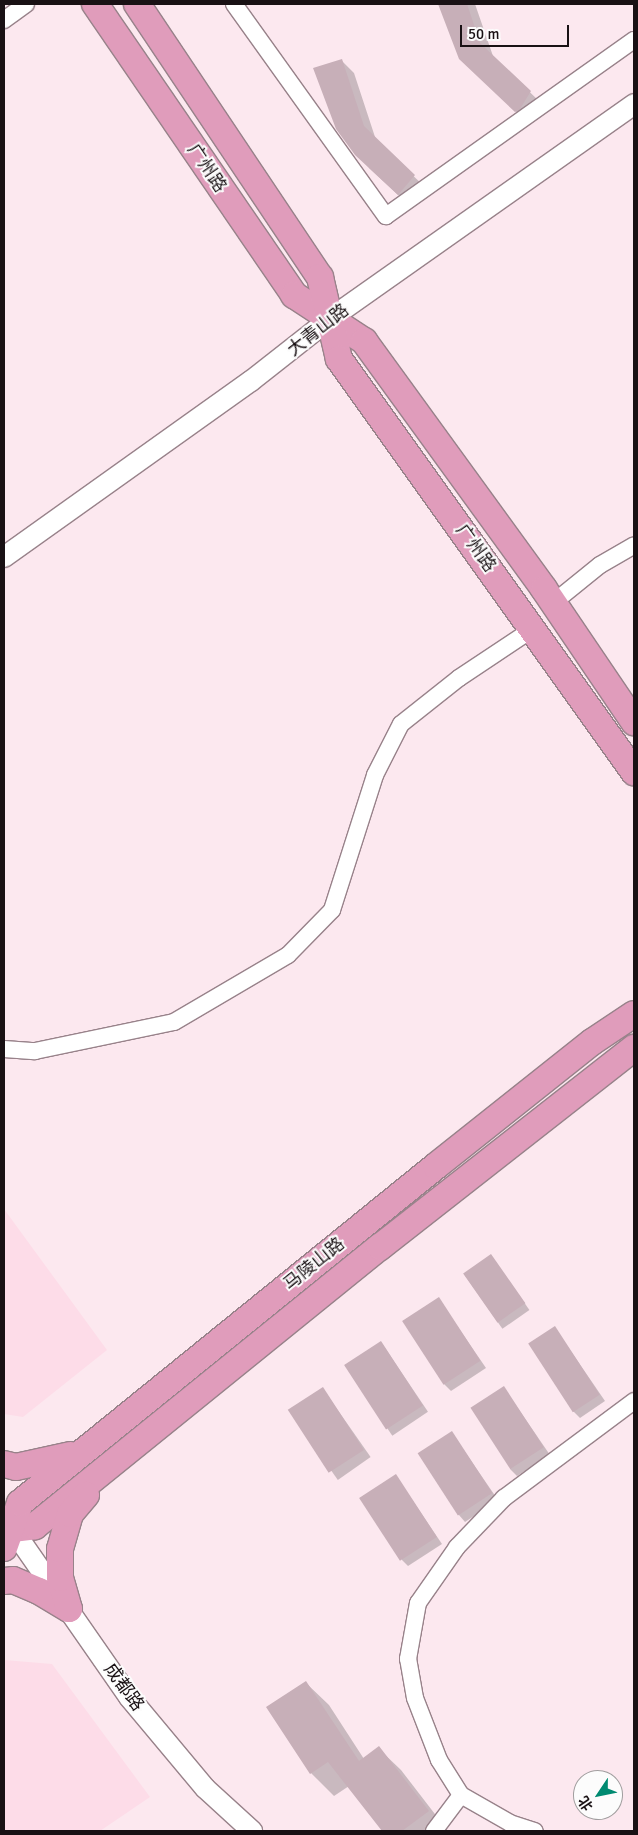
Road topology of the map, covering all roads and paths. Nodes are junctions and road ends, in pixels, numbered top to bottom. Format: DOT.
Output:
graph roads {
  1 [pos="26,4"];
  2 [pos="94,4"];
  3 [pos="137,4"];
  4 [pos="234,4"];
  5 [pos="4,20"];
  6 [pos="634,40"];
  7 [pos="634,104"];
  8 [pos="331,318"];
  9 [pos="634,545"];
  10 [pos="4,557"];
  11 [pos="553,603"];
  12 [pos="534,628"];
  13 [pos="634,722"];
  14 [pos="634,772"];
  15 [pos="634,1014"];
  16 [pos="634,1048"];
  17 [pos="4,1049"];
  18 [pos="634,1401"];
  19 [pos="84,1452"];
  20 [pos="4,1464"];
  21 [pos="106,1470"];
  22 [pos="6,1527"];
  23 [pos="4,1581"];
  24 [pos="69,1609"];
  25 [pos="461,1795"];
  26 [pos="252,1831"];
  27 [pos="434,1831"];
  28 [pos="535,1831"];
  1 -- 5 [label="street"];
  2 -- 8 [label="main road, 广州路"];
  3 -- 8 [label="main road, 广州路"];
  4 -- 6 [label="street"];
  7 -- 8 [label="street, 大青山路"];
  8 -- 10 [label="street, 大青山路"];
  8 -- 11 [label="main road, 广州路"];
  8 -- 12 [label="main road, 广州路"];
  9 -- 11 [label="street"];
  11 -- 13 [label="main road, 广州路"];
  12 -- 14 [label="main road, 广州路"];
  12 -- 17 [label="street"];
  15 -- 19 [label="main road, 马陵山路"];
  16 -- 21 [label="main road, 马陵山路"];
  18 -- 25 [label="street"];
  19 -- 20 [label="main road"];
  19 -- 22 [label="main road, 马陵山路"];
  21 -- 22 [label="main road, 马陵山路"];
  21 -- 24 [label="main road"];
  22 -- 24 [label="street, 成都路"];
  23 -- 24 [label="main road"];
  24 -- 26 [label="street, 成都路"];
  25 -- 27 [label="street"];
  25 -- 28 [label="street"];
}
